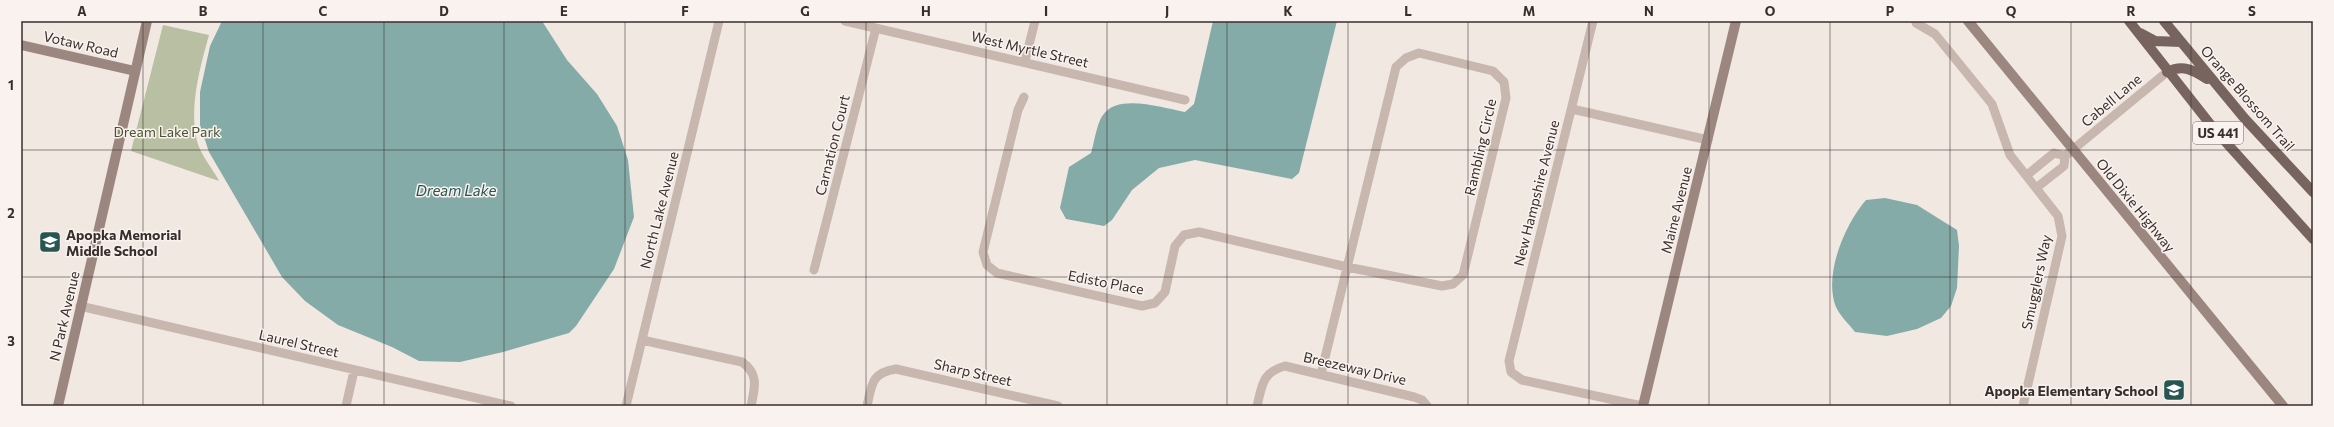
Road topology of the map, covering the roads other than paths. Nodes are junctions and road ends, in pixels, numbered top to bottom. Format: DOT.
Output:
graph roads {
  1 [pos="147,21"];
  2 [pos="719,21"];
  3 [pos="845,21"];
  4 [pos="1035,21"];
  5 [pos="1594,21"];
  6 [pos="1736,21"];
  7 [pos="1968,21"];
  8 [pos="2129,21"];
  9 [pos="2164,21"];
  10 [pos="1916,23"];
  11 [pos="876,28"];
  12 [pos="2135,30"];
  13 [pos="2181,42"];
  14 [pos="21,45"];
  15 [pos="1025,61"];
  16 [pos="135,71"];
  17 [pos="2167,72"];
  18 [pos="2215,84"];
  19 [pos="1024,97"];
  20 [pos="1186,100"];
  21 [pos="1572,109"];
  22 [pos="1708,140"];
  23 [pos="2068,152"];
  24 [pos="2044,162"];
  25 [pos="2054,174"];
  26 [pos="2026,176"];
  27 [pos="2036,188"];
  28 [pos="2313,192"];
  29 [pos="2313,239"];
  30 [pos="1347,267"];
  31 [pos="814,270"];
  32 [pos="80,306"];
  33 [pos="642,340"];
  34 [pos="354,371"];
  35 [pos="1321,374"];
  36 [pos="58,406"];
  37 [pos="346,406"];
  38 [pos="511,406"];
  39 [pos="626,406"];
  40 [pos="751,406"];
  41 [pos="867,406"];
  42 [pos="1058,406"];
  43 [pos="1257,406"];
  44 [pos="1427,406"];
  45 [pos="1643,406"];
  46 [pos="2023,406"];
  47 [pos="2283,406"];
  1 -- 16 [label="street, N Park Avenue"];
  2 -- 33 [label="street, North Lake Avenue"];
  3 -- 11 [label="street, West Myrtle Street"];
  4 -- 15 [label="street"];
  5 -- 21 [label="street, New Hampshire Avenue"];
  6 -- 22 [label="street, Maine Avenue"];
  7 -- 23 [label="street, Old Dixie Highway"];
  8 -- 12 [label="main road, US 441"];
  9 -- 13 [label="main road, Orange Blossom Trail / US 441"];
  10 -- 26 [label="street, Smugglers Way"];
  11 -- 15 [label="street, West Myrtle Street"];
  11 -- 31 [label="street, Carnation Court"];
  12 -- 13 [label="main road"];
  12 -- 17 [label="main road, US 441"];
  13 -- 18 [label="main road, Orange Blossom Trail / US 441"];
  14 -- 16 [label="street, Votaw Road"];
  15 -- 20 [label="street, West Myrtle Street"];
  16 -- 32 [label="street, N Park Avenue"];
  17 -- 18 [label="main road"];
  17 -- 23 [label="street, Cabell Lane"];
  17 -- 29 [label="main road, US 441"];
  18 -- 28 [label="main road, Orange Blossom Trail / US 441"];
  19 -- 30 [label="street, Edisto Place"];
  21 -- 22 [label="street"];
  21 -- 45 [label="street, New Hampshire Avenue"];
  22 -- 45 [label="street, Maine Avenue"];
  23 -- 24 [label="street"];
  23 -- 25 [label="street"];
  23 -- 47 [label="street, Old Dixie Highway"];
  24 -- 25 [label="street"];
  24 -- 26 [label="street"];
  25 -- 27 [label="street"];
  26 -- 27 [label="street, Smugglers Way"];
  27 -- 46 [label="street, Smugglers Way"];
  30 -- 30 [label="street, Rambling Circle"];
  30 -- 35 [label="street, Rambling Circle"];
  32 -- 34 [label="street, Laurel Street"];
  32 -- 36 [label="street, N Park Avenue"];
  33 -- 39 [label="street, North Lake Avenue"];
  33 -- 40 [label="street"];
  34 -- 37 [label="street"];
  34 -- 38 [label="street, Laurel Street"];
  35 -- 43 [label="street, Breezeway Drive"];
  35 -- 44 [label="street, Breezeway Drive"];
  41 -- 42 [label="street, Sharp Street"];
}
